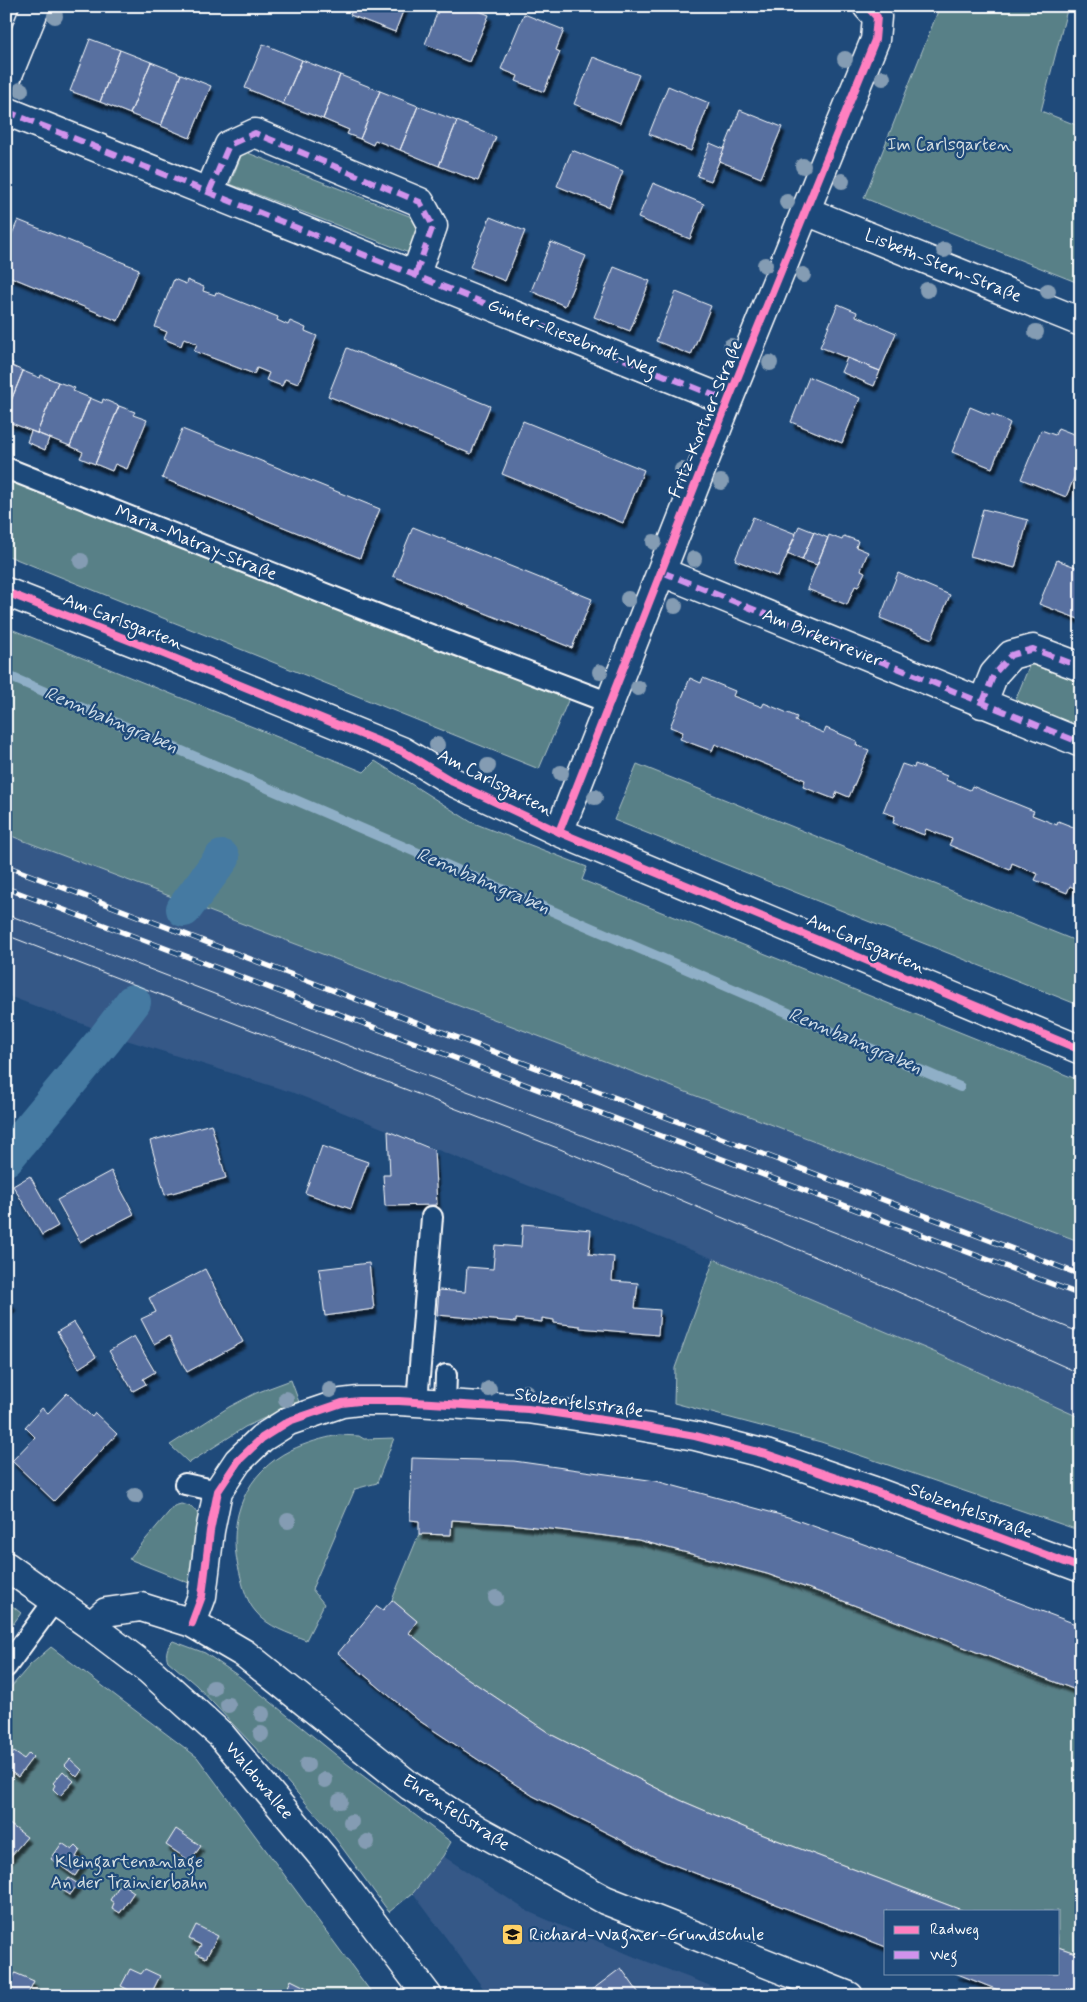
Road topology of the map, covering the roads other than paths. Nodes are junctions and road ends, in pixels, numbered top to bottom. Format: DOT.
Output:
graph roads {
  1 [pos="36,6"];
  2 [pos="872,12"];
  3 [pos="6,80"];
  4 [pos="6,111"];
  5 [pos="209,192"];
  6 [pos="806,211"];
  7 [pos="416,276"];
  8 [pos="1081,322"];
  9 [pos="728,401"];
  10 [pos="6,468"];
  11 [pos="662,572"];
  12 [pos="6,592"];
  13 [pos="1081,667"];
  14 [pos="610,703"];
  15 [pos="982,704"];
  16 [pos="1081,743"];
  17 [pos="559,832"];
  18 [pos="1081,1050"];
  19 [pos="432,1216"];
  20 [pos="446,1375"];
  21 [pos="417,1402"];
  22 [pos="445,1404"];
  23 [pos="185,1484"];
  24 [pos="218,1491"];
  25 [pos="6,1566"];
  26 [pos="1081,1568"];
  27 [pos="55,1600"];
  28 [pos="192,1622"];
  29 [pos="91,1626"];
  30 [pos="6,1667"];
  31 [pos="428,1996"];
  32 [pos="849,1996"];
  1 -- 3 [label="street"];
  2 -- 6 [label="street, Fritz-Kortner-Straße"];
  4 -- 5 [label="street, Günter-Riesebrodt-Weg"];
  5 -- 7 [label="street, Günter-Riesebrodt-Weg"];
  5 -- 7 [label="street"];
  6 -- 8 [label="street, Lisbeth-Stern-Straße"];
  6 -- 9 [label="street, Fritz-Kortner-Straße"];
  7 -- 9 [label="street, Günter-Riesebrodt-Weg"];
  9 -- 11 [label="street, Fritz-Kortner-Straße"];
  10 -- 14 [label="lane, Maria-Matray-Straße"];
  11 -- 14 [label="street, Fritz-Kortner-Straße"];
  11 -- 15 [label="street, Am Birkenrevier"];
  12 -- 17 [label="street, Am Carlsgarten"];
  13 -- 15 [label="street"];
  14 -- 17 [label="street, Fritz-Kortner-Straße"];
  15 -- 16 [label="street, Am Birkenrevier"];
  17 -- 18 [label="street, Am Carlsgarten"];
  19 -- 21 [label="lane"];
  20 -- 22 [label="lane"];
  21 -- 22 [label="street, Stolzenfelsstraße"];
  21 -- 24 [label="street, Stolzenfelsstraße"];
  22 -- 26 [label="street, Stolzenfelsstraße"];
  23 -- 24 [label="lane"];
  24 -- 28 [label="street, Stolzenfelsstraße"];
  25 -- 27 [label="street, Waldowallee"];
  27 -- 29 [label="street, Waldowallee"];
  27 -- 30 [label="lane"];
  28 -- 29 [label="street, Ehrenfelsstraße"];
  28 -- 32 [label="street, Ehrenfelsstraße"];
  29 -- 31 [label="street, Waldowallee"];
}
